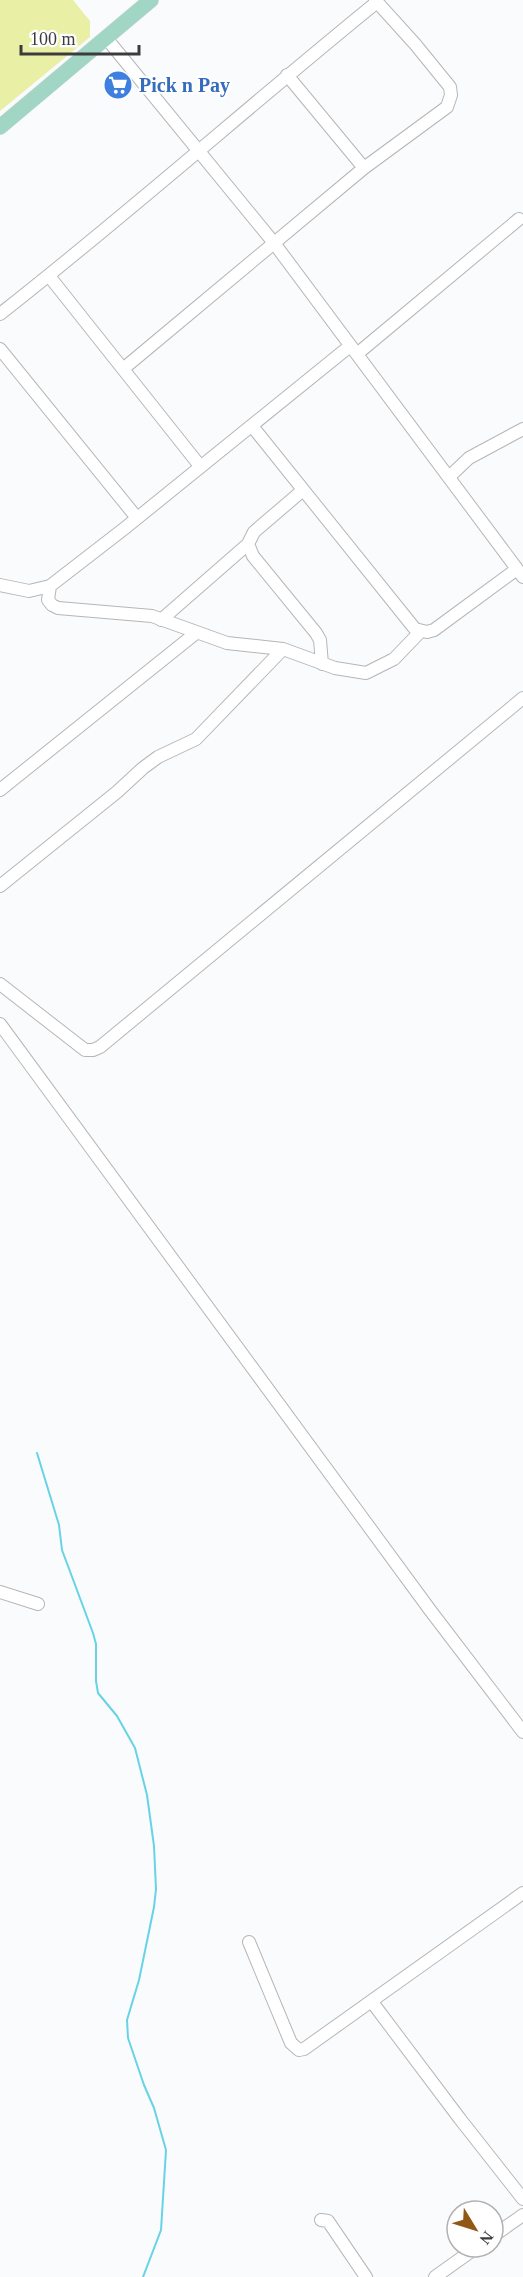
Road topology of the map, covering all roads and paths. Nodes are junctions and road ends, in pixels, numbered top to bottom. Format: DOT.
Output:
graph roads {
  1 [pos="151,0"];
  2 [pos="376,1"];
  3 [pos="107,39"];
  4 [pos="287,75"];
  5 [pos="0,127"];
  6 [pos="198,150"];
  7 [pos="364,168"];
  8 [pos="519,219"];
  9 [pos="274,243"];
  10 [pos="49,276"];
  11 [pos="0,314"];
  12 [pos="0,350"];
  13 [pos="354,350"];
  14 [pos="123,369"];
  15 [pos="252,426"];
  16 [pos="523,429"];
  17 [pos="200,466"];
  18 [pos="450,476"];
  19 [pos="303,490"];
  20 [pos="137,518"];
  21 [pos="248,544"];
  22 [pos="520,573"];
  23 [pos="0,585"];
  24 [pos="50,586"];
  25 [pos="162,620"];
  26 [pos="420,632"];
  27 [pos="196,633"];
  28 [pos="283,649"];
  29 [pos="322,664"];
  30 [pos="523,698"];
  31 [pos="0,790"];
  32 [pos="0,886"];
  33 [pos="0,984"];
  34 [pos="0,1024"];
  35 [pos="0,1592"];
  36 [pos="38,1604"];
  37 [pos="523,1732"];
  38 [pos="523,1893"];
  39 [pos="249,1942"];
  40 [pos="372,2002"];
  41 [pos="523,2199"];
  42 [pos="523,2215"];
  43 [pos="321,2220"];
  44 [pos="505,2228"];
  45 [pos="460,2259"];
  46 [pos="366,2277"];
  47 [pos="435,2277"];
  1 -- 3 [label="main road"];
  2 -- 4 [label="street"];
  2 -- 7 [label="street"];
  3 -- 5 [label="main road"];
  3 -- 6 [label="street"];
  4 -- 6 [label="street"];
  4 -- 7 [label="street"];
  6 -- 9 [label="street"];
  6 -- 10 [label="street"];
  7 -- 9 [label="street"];
  8 -- 13 [label="street"];
  9 -- 13 [label="street"];
  9 -- 14 [label="street"];
  10 -- 11 [label="street"];
  10 -- 14 [label="street"];
  12 -- 20 [label="street"];
  13 -- 15 [label="street"];
  13 -- 18 [label="street"];
  14 -- 17 [label="street"];
  15 -- 17 [label="street"];
  15 -- 19 [label="street"];
  16 -- 18 [label="street"];
  17 -- 20 [label="street"];
  18 -- 22 [label="street"];
  19 -- 21 [label="street"];
  19 -- 26 [label="street"];
  20 -- 24 [label="street"];
  21 -- 25 [label="street"];
  21 -- 29 [label="street"];
  22 -- 26 [label="street"];
  23 -- 24 [label="street"];
  24 -- 25 [label="street"];
  25 -- 27 [label="street"];
  26 -- 29 [label="street"];
  27 -- 28 [label="street"];
  27 -- 31 [label="street"];
  28 -- 29 [label="street"];
  28 -- 32 [label="street"];
  30 -- 33 [label="street"];
  34 -- 37 [label="street"];
  35 -- 36 [label="street"];
  38 -- 40 [label="street"];
  39 -- 40 [label="street"];
  40 -- 41 [label="street"];
  42 -- 44 [label="street"];
  43 -- 46 [label="street"];
  45 -- 47 [label="street"];
}
